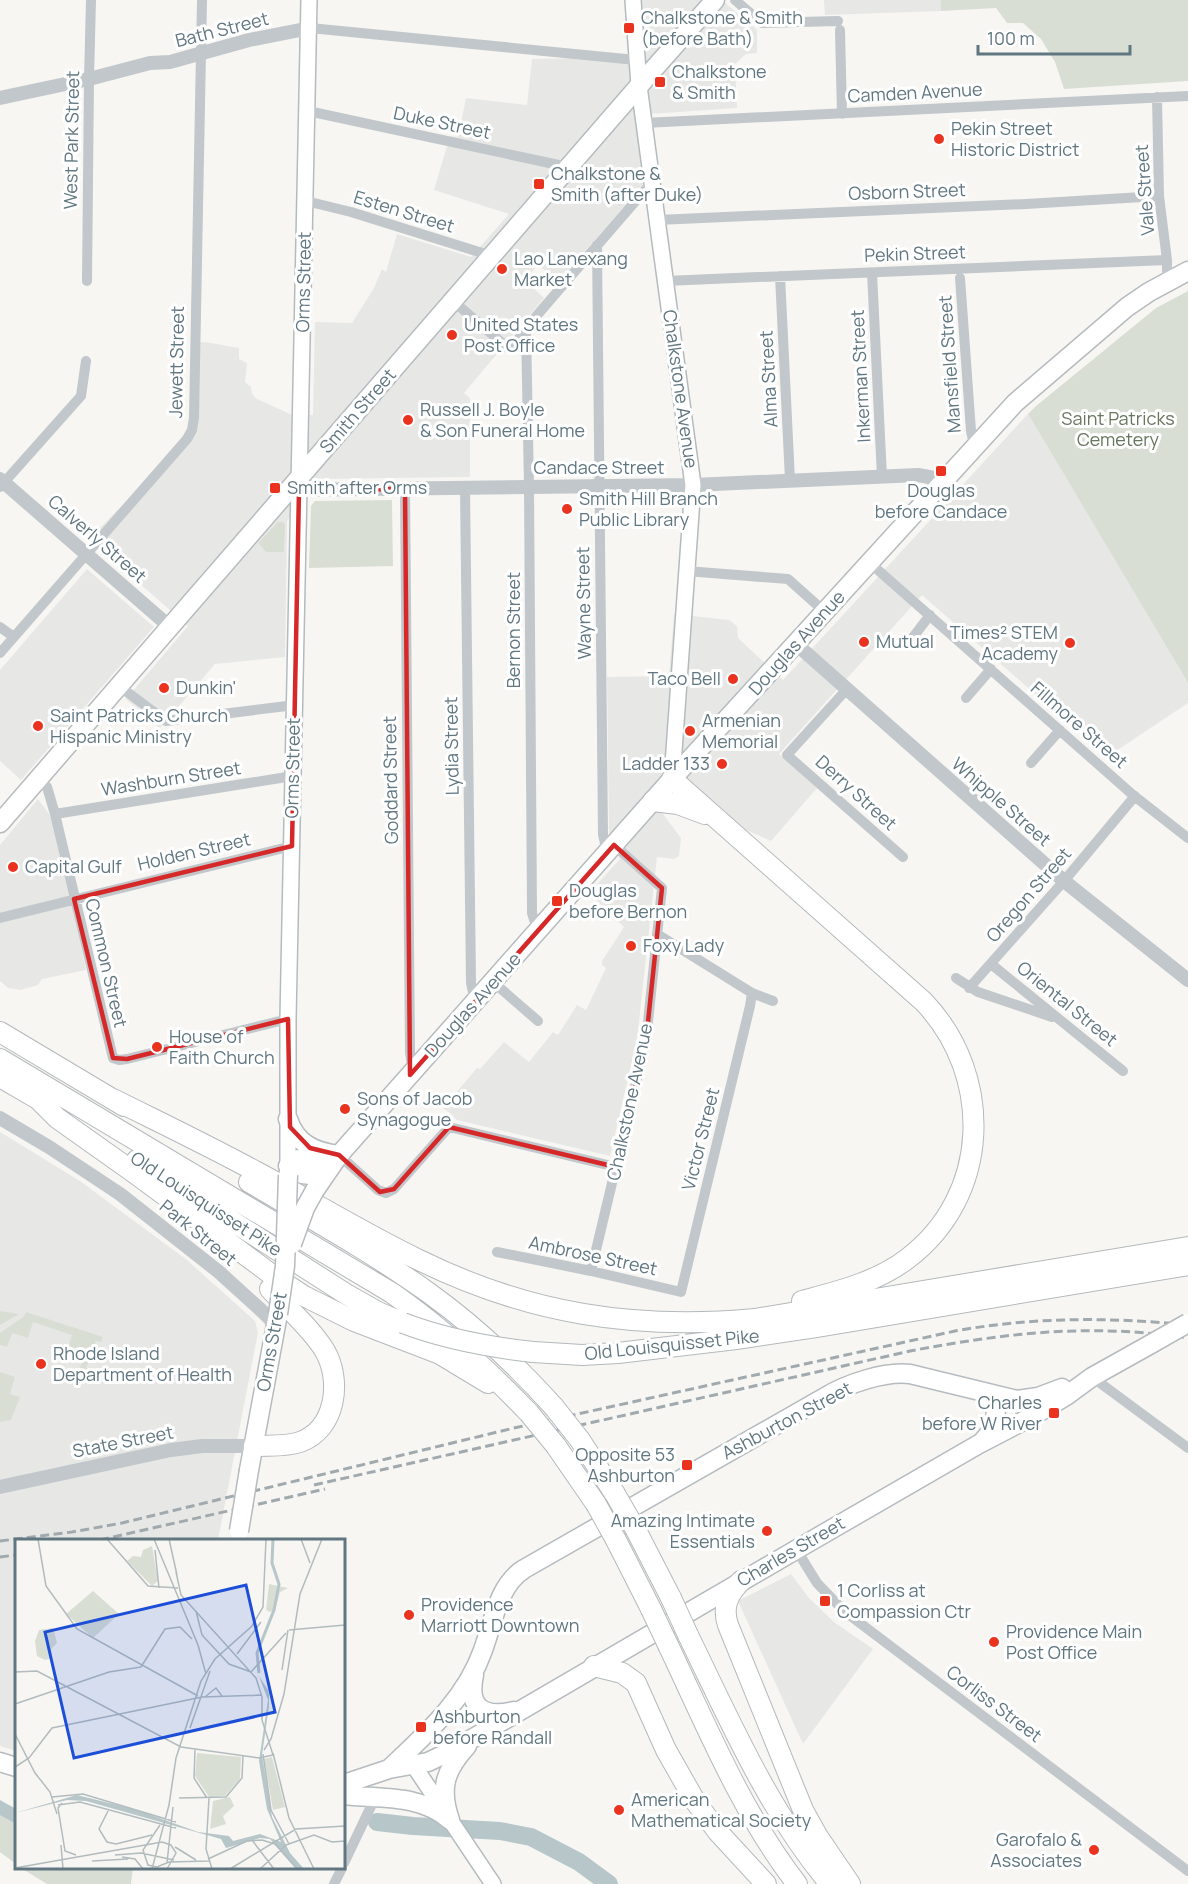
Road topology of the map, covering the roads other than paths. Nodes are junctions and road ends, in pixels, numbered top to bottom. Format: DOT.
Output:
graph roads {
  1 [pos="92,0"];
  2 [pos="202,0"];
  3 [pos="309,0"];
  4 [pos="633,0"];
  5 [pos="715,0"];
  6 [pos="735,0"];
  7 [pos="310,28"];
  8 [pos="201,54"];
  9 [pos="636,60"];
  10 [pos="89,79"];
  11 [pos="639,86"];
  12 [pos="1188,96"];
  13 [pos="1157,97"];
  14 [pos="0,98"];
  15 [pos="308,111"];
  16 [pos="842,114"];
  17 [pos="644,123"];
  18 [pos="568,167"];
  19 [pos="652,182"];
  20 [pos="1159,196"];
  21 [pos="306,201"];
  22 [pos="657,220"];
  23 [pos="597,246"];
  24 [pos="492,256"];
  25 [pos="1167,260"];
  26 [pos="1188,271"];
  27 [pos="872,273"];
  28 [pos="780,276"];
  29 [pos="960,278"];
  30 [pos="87,281"];
  31 [pos="665,281"];
  32 [pos="1167,281"];
  33 [pos="453,301"];
  34 [pos="526,330"];
  35 [pos="86,361"];
  36 [pos="975,448"];
  37 [pos="882,477"];
  38 [pos="790,480"];
  39 [pos="945,480"];
  40 [pos="1,483"];
  41 [pos="693,485"];
  42 [pos="296,486"];
  43 [pos="529,487"];
  44 [pos="599,487"];
  45 [pos="465,488"];
  46 [pos="405,489"];
  47 [pos="87,555"];
  48 [pos="870,562"];
  49 [pos="686,571"];
  50 [pos="825,612"];
  51 [pos="930,615"];
  52 [pos="0,627"];
  53 [pos="170,627"];
  54 [pos="14,637"];
  55 [pos="796,644"];
  56 [pos="907,645"];
  57 [pos="0,653"];
  58 [pos="991,669"];
  59 [pos="119,686"];
  60 [pos="847,689"];
  61 [pos="966,698"];
  62 [pos="295,705"];
  63 [pos="1060,730"];
  64 [pos="1031,763"];
  65 [pos="293,776"];
  66 [pos="39,778"];
  67 [pos="672,779"];
  68 [pos="1135,796"];
  69 [pos="653,801"];
  70 [pos="55,814"];
  71 [pos="0,823"];
  72 [pos="729,829"];
  73 [pos="1188,838"];
  74 [pos="292,846"];
  75 [pos="612,848"];
  76 [pos="903,857"];
  77 [pos="1064,881"];
  78 [pos="74,899"];
  79 [pos="0,918"];
  80 [pos="538,932"];
  81 [pos="657,934"];
  82 [pos="991,963"];
  83 [pos="956,978"];
  84 [pos="1188,980"];
  85 [pos="493,982"];
  86 [pos="969,988"];
  87 [pos="752,993"];
  88 [pos="772,1001"];
  89 [pos="475,1002"];
  90 [pos="288,1019"];
  91 [pos="1059,1019"];
  92 [pos="538,1021"];
  93 [pos="0,1032"];
  94 [pos="0,1059"];
  95 [pos="413,1071"];
  96 [pos="1123,1071"];
  97 [pos="0,1077"];
  98 [pos="38,1099"];
  99 [pos="113,1100"];
  100 [pos="0,1118"];
  101 [pos="288,1119"];
  102 [pos="335,1160"];
  103 [pos="616,1167"];
  104 [pos="288,1171"];
  105 [pos="216,1233"];
  106 [pos="1188,1247"];
  107 [pos="497,1252"];
  108 [pos="1188,1264"];
  109 [pos="285,1266"];
  110 [pos="591,1271"];
  111 [pos="681,1292"];
  112 [pos="277,1320"];
  113 [pos="700,1322"];
  114 [pos="1188,1323"];
  115 [pos="1092,1377"];
  116 [pos="985,1393"];
  117 [pos="528,1413"];
  118 [pos="979,1444"];
  119 [pos="254,1446"];
  120 [pos="1188,1448"];
  121 [pos="0,1487"];
  122 [pos="237,1537"];
  123 [pos="796,1549"];
  124 [pos="741,1581"];
  125 [pos="477,1665"];
  126 [pos="594,1666"];
  127 [pos="524,1708"];
  128 [pos="476,1737"];
  129 [pos="410,1759"];
  130 [pos="0,1762"];
  131 [pos="15,1767"];
  132 [pos="345,1784"];
  133 [pos="345,1795"];
  134 [pos="375,1798"];
  135 [pos="450,1820"];
  136 [pos="345,1861"];
  137 [pos="341,1869"];
  138 [pos="1188,1871"];
  139 [pos="334,1884"];
  140 [pos="493,1884"];
  141 [pos="766,1884"];
  142 [pos="797,1884"];
  143 [pos="830,1884"];
  144 [pos="850,1884"];
  1 -- 10 [label="street, West Park Street"];
  2 -- 8 [label="street, Jewett Street"];
  3 -- 7 [label="main road, Orms Street"];
  4 -- 9 [label="main road, Chalkstone Avenue"];
  5 -- 11 [label="main road, Smith Street"];
  6 -- 16 [label="street"];
  7 -- 8 [label="street, Bath Street"];
  7 -- 9 [label="street, Bath Street"];
  7 -- 15 [label="main road, Orms Street"];
  8 -- 10 [label="street, Bath Street"];
  8 -- 47 [label="street, Jewett Street"];
  9 -- 11 [label="main road, Chalkstone Avenue"];
  10 -- 14 [label="street, Bath Street"];
  10 -- 30 [label="street, West Park Street"];
  11 -- 17 [label="main road, Chalkstone Avenue"];
  11 -- 18 [label="main road, Smith Street"];
  12 -- 13 [label="street, Camden Avenue"];
  13 -- 16 [label="street, Camden Avenue"];
  13 -- 20 [label="street, Vale Street"];
  15 -- 18 [label="street, Duke Street"];
  15 -- 21 [label="main road, Orms Street"];
  16 -- 17 [label="street, Camden Avenue"];
  17 -- 19 [label="main road, Chalkstone Avenue"];
  18 -- 24 [label="main road, Smith Street"];
  19 -- 22 [label="main road, Chalkstone Avenue"];
  19 -- 23 [label="street"];
  20 -- 22 [label="street, Osborn Street"];
  20 -- 25 [label="street, Vale Street"];
  21 -- 24 [label="street, Esten Street"];
  21 -- 42 [label="main road, Orms Street"];
  22 -- 31 [label="main road, Chalkstone Avenue"];
  23 -- 34 [label="street"];
  23 -- 44 [label="street, Wayne Street"];
  24 -- 33 [label="main road, Smith Street"];
  25 -- 27 [label="street, Pekin Street"];
  25 -- 32 [label="street, Vale Street"];
  26 -- 32 [label="main road, Douglas Avenue"];
  27 -- 28 [label="street, Pekin Street"];
  27 -- 37 [label="street, Inkerman Street"];
  28 -- 31 [label="street, Pekin Street"];
  28 -- 38 [label="street, Alma Street"];
  29 -- 36 [label="street, Mansfield Street"];
  31 -- 41 [label="main road, Chalkstone Avenue"];
  32 -- 36 [label="main road, Douglas Avenue"];
  33 -- 34 [label="street"];
  33 -- 42 [label="main road, Smith Street"];
  34 -- 43 [label="street, Bernon Street"];
  35 -- 40 [label="street"];
  36 -- 39 [label="main road, Douglas Avenue"];
  37 -- 38 [label="street, Candace Street"];
  37 -- 39 [label="street, Candace Street"];
  38 -- 41 [label="street, Candace Street"];
  39 -- 48 [label="main road, Douglas Avenue"];
  40 -- 47 [label="street, Calverly Street"];
  41 -- 44 [label="street, Candace Street"];
  41 -- 49 [label="main road, Chalkstone Avenue"];
  42 -- 46 [label="street, Candace Street"];
  42 -- 53 [label="main road, Smith Street"];
  42 -- 62 [label="main road, Orms Street"];
  43 -- 44 [label="street, Candace Street"];
  43 -- 45 [label="street, Candace Street"];
  43 -- 80 [label="street, Bernon Street"];
  44 -- 75 [label="street, Wayne Street"];
  45 -- 46 [label="street, Candace Street"];
  45 -- 89 [label="street, Lydia Street"];
  46 -- 95 [label="street, Goddard Street"];
  47 -- 53 [label="street, Calverly Street"];
  47 -- 54 [label="street, Jewett Street"];
  48 -- 50 [label="main road, Douglas Avenue"];
  48 -- 51 [label="street, Fillmore Street"];
  49 -- 50 [label="street"];
  49 -- 67 [label="main road, Chalkstone Avenue"];
  50 -- 55 [label="main road, Douglas Avenue"];
  51 -- 56 [label="street"];
  51 -- 58 [label="street, Fillmore Street"];
  52 -- 54 [label="street"];
  53 -- 59 [label="main road, Smith Street"];
  54 -- 57 [label="street, Jewett Street"];
  55 -- 60 [label="street, Whipple Street"];
  55 -- 67 [label="main road, Douglas Avenue"];
  58 -- 61 [label="street"];
  58 -- 63 [label="street, Fillmore Street"];
  59 -- 62 [label="street"];
  59 -- 66 [label="main road, Smith Street"];
  60 -- 76 [label="street, Derry Street"];
  60 -- 77 [label="street, Whipple Street"];
  62 -- 65 [label="main road, Orms Street"];
  63 -- 64 [label="street"];
  63 -- 68 [label="street, Fillmore Street"];
  65 -- 70 [label="street, Washburn Street"];
  65 -- 74 [label="main road, Orms Street"];
  66 -- 70 [label="street, Common Street"];
  66 -- 71 [label="main road, Smith Street"];
  67 -- 69 [label="main road, Douglas Avenue"];
  67 -- 72 [label="highway"];
  68 -- 73 [label="street, Fillmore Street"];
  68 -- 77 [label="street, Oregon Street"];
  69 -- 72 [label="highway"];
  69 -- 75 [label="main road, Douglas Avenue"];
  70 -- 78 [label="street, Common Street"];
  72 -- 113 [label="highway"];
  74 -- 78 [label="street, Holden Street"];
  74 -- 90 [label="main road, Orms Street"];
  75 -- 80 [label="main road, Douglas Avenue"];
  75 -- 81 [label="street, Chalkstone Avenue"];
  77 -- 82 [label="street, Oregon Street"];
  77 -- 84 [label="street, Whipple Street"];
  78 -- 79 [label="street, Holden Street"];
  78 -- 90 [label="street, Common Street"];
  80 -- 85 [label="main road, Douglas Avenue"];
  81 -- 87 [label="street"];
  81 -- 103 [label="street, Chalkstone Avenue"];
  82 -- 86 [label="street, Oregon Street"];
  82 -- 91 [label="street, Oriental Street"];
  83 -- 86 [label="street"];
  85 -- 89 [label="main road, Douglas Avenue"];
  85 -- 92 [label="street"];
  86 -- 91 [label="street"];
  87 -- 88 [label="street"];
  87 -- 111 [label="street, Victor Street"];
  89 -- 95 [label="main road, Douglas Avenue"];
  90 -- 101 [label="main road, Orms Street"];
  91 -- 96 [label="street, Oriental Street"];
  93 -- 99 [label="highway"];
  94 -- 117 [label="highway"];
  95 -- 102 [label="main road, Douglas Avenue"];
  97 -- 98 [label="highway"];
  98 -- 105 [label="highway"];
  98 -- 108 [label="highway, Old Louisquisset Pike, bridge"];
  99 -- 113 [label="highway, Old Louisquisset Pike"];
  99 -- 143 [label="highway, bridge"];
  100 -- 112 [label="street, Park Street"];
  101 -- 102 [label="main road"];
  101 -- 104 [label="main road, Orms Street"];
  102 -- 103 [label="street"];
  102 -- 104 [label="main road"];
  102 -- 109 [label="main road, Douglas Avenue, bridge"];
  103 -- 110 [label="street, Chalkstone Avenue"];
  104 -- 109 [label="main road, Orms Street, bridge"];
  105 -- 117 [label="highway"];
  105 -- 119 [label="highway"];
  106 -- 113 [label="highway, Old Louisquisset Pike"];
  107 -- 110 [label="street, Ambrose Street"];
  109 -- 112 [label="main road, Orms Street, bridge"];
  110 -- 111 [label="street, Ambrose Street"];
  112 -- 119 [label="main road, Orms Street"];
  114 -- 115 [label="main road, Charles Street, bridge"];
  115 -- 116 [label="main road, Ashburton Street"];
  115 -- 118 [label="main road, Charles Street"];
  115 -- 120 [label="street"];
  116 -- 118 [label="main road"];
  116 -- 125 [label="main road, Ashburton Street"];
  117 -- 142 [label="highway, bridge"];
  118 -- 123 [label="main road, Charles Street"];
  119 -- 121 [label="street, State Street"];
  119 -- 122 [label="main road, Orms Street, bridge"];
  123 -- 124 [label="main road, Charles Street"];
  123 -- 138 [label="street, Corliss Street"];
  124 -- 126 [label="main road, Charles Street"];
  124 -- 144 [label="highway"];
  125 -- 127 [label="main road"];
  125 -- 129 [label="main road"];
  126 -- 127 [label="main road, Charles Street"];
  126 -- 141 [label="highway"];
  127 -- 128 [label="main road, Charles Street"];
  128 -- 129 [label="main road, Charles Street"];
  128 -- 135 [label="main road"];
  129 -- 132 [label="main road, Charles Street"];
  129 -- 135 [label="main road"];
  130 -- 131 [label="main road"];
  133 -- 134 [label="main road"];
  134 -- 135 [label="main road"];
  134 -- 136 [label="street"];
  135 -- 140 [label="main road"];
  137 -- 139 [label="street"];
}
